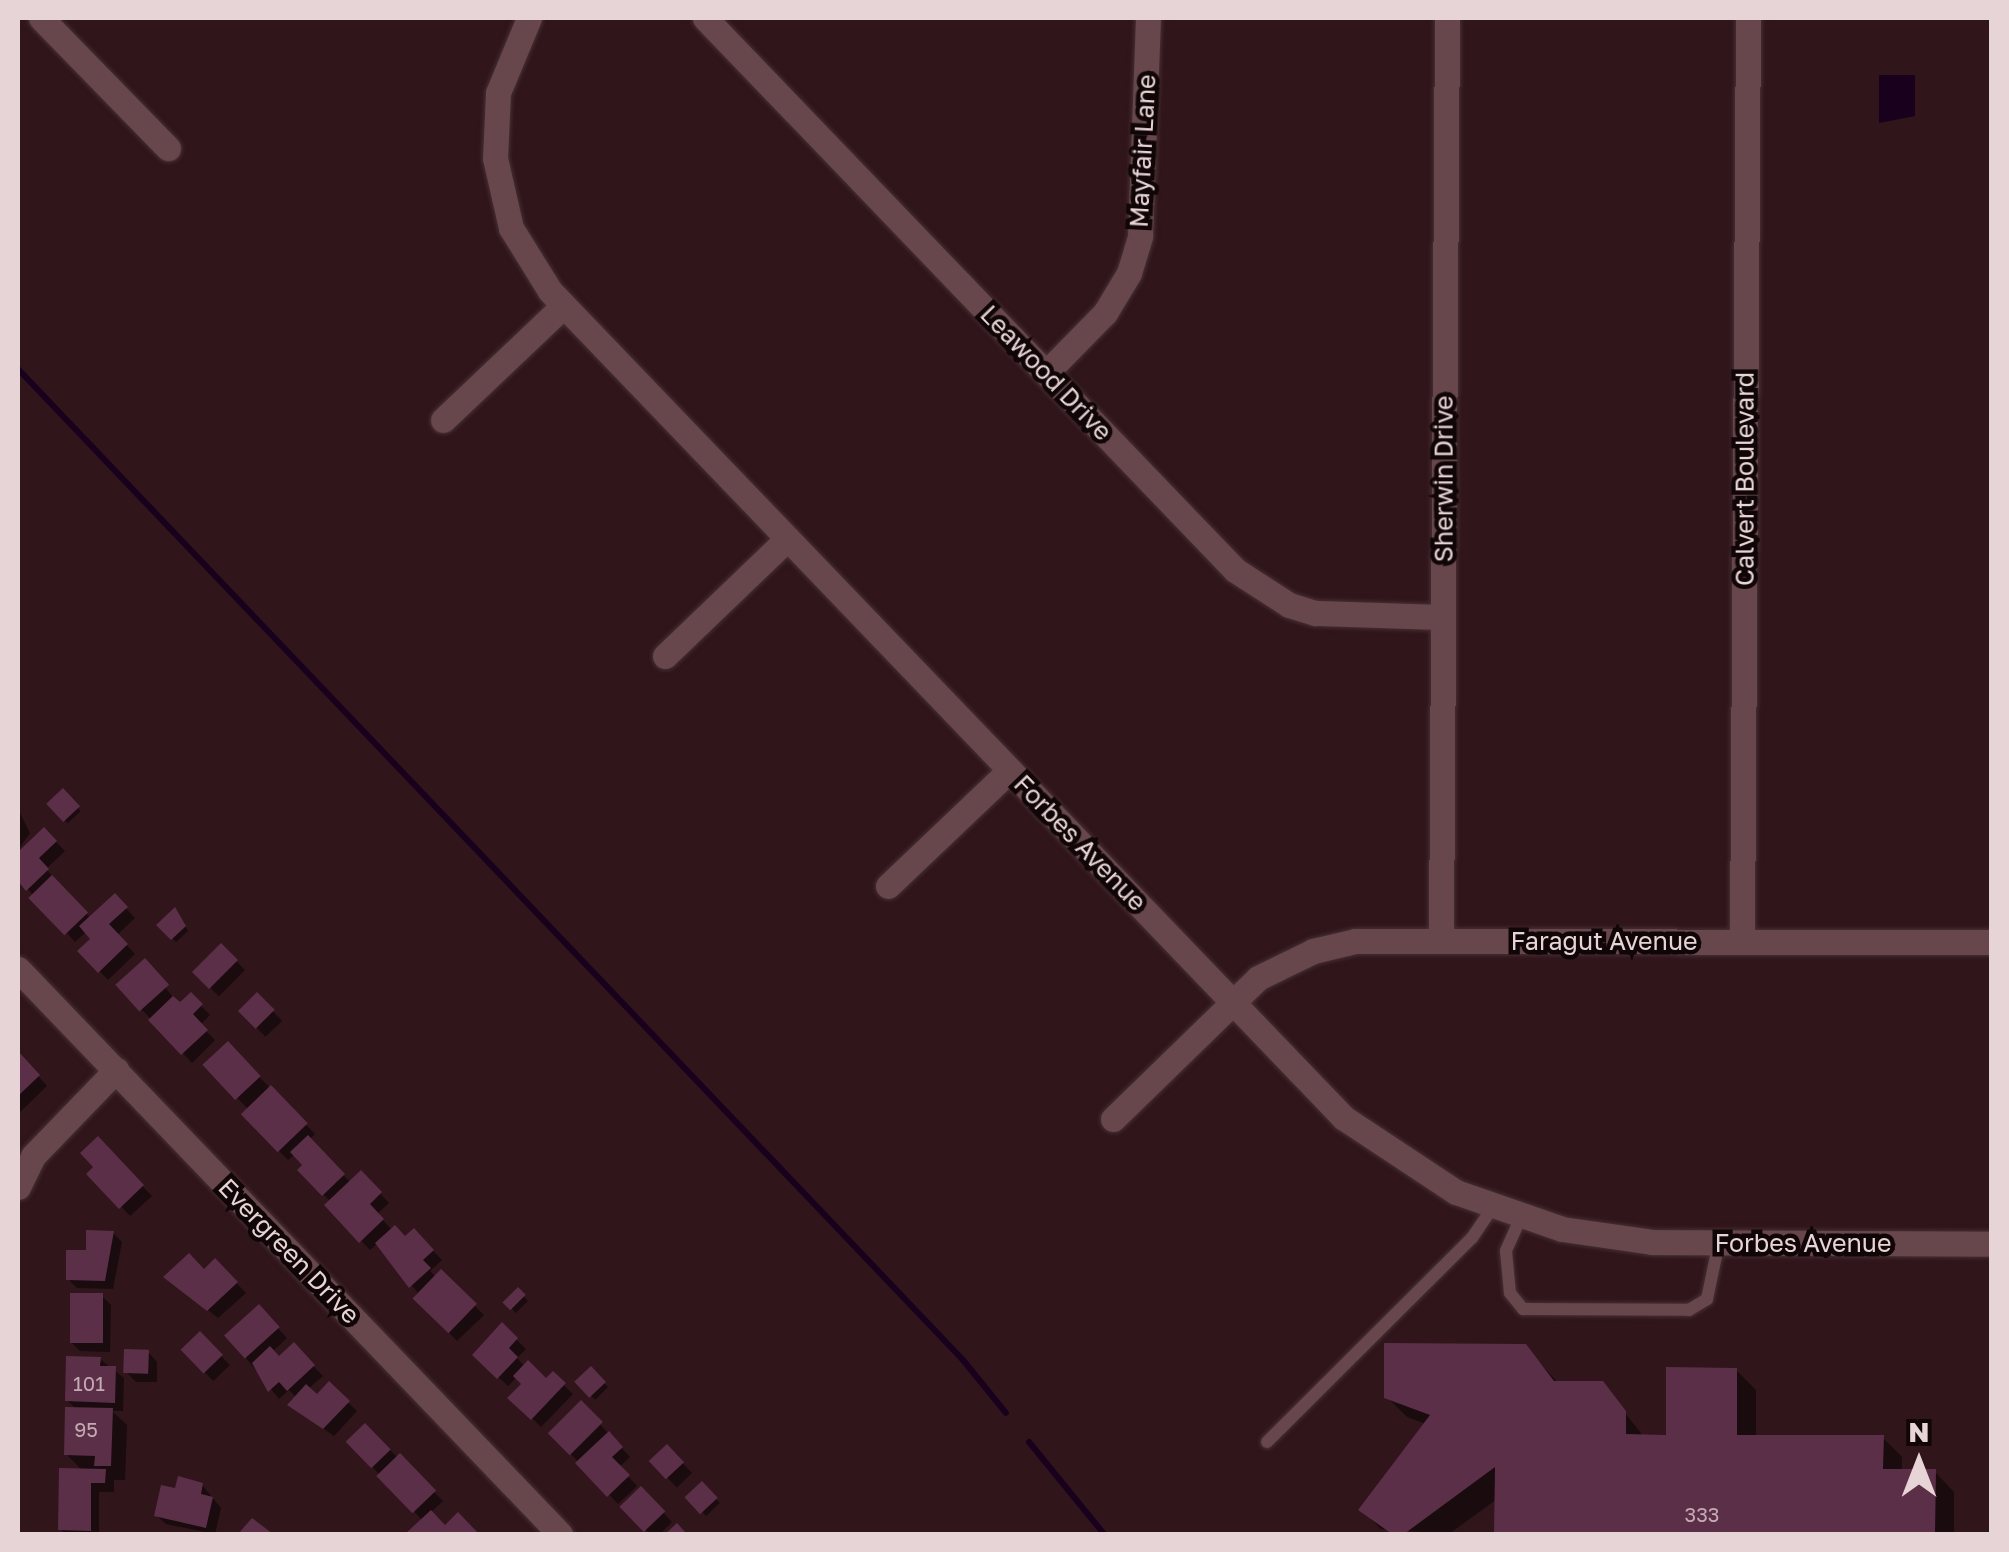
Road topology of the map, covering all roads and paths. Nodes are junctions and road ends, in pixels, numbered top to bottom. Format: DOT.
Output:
graph roads {
  1 [pos="41,18"];
  2 [pos="528,18"];
  3 [pos="704,18"];
  4 [pos="1148,18"];
  5 [pos="1448,18"];
  6 [pos="1748,18"];
  7 [pos="168,148"];
  8 [pos="564,306"];
  9 [pos="1046,373"];
  10 [pos="443,420"];
  11 [pos="787,539"];
  12 [pos="1444,617"];
  13 [pos="665,656"];
  14 [pos="1010,770"];
  15 [pos="888,886"];
  16 [pos="1441,940"];
  17 [pos="1742,941"];
  18 [pos="1992,942"];
  19 [pos="18,968"];
  20 [pos="1232,1000"];
  21 [pos="116,1070"];
  22 [pos="1113,1120"];
  23 [pos="18,1186"];
  24 [pos="1493,1207"];
  25 [pos="1521,1217"];
  26 [pos="1719,1242"];
  27 [pos="1992,1244"];
  28 [pos="1267,1442"];
  29 [pos="560,1534"];
  1 -- 7 [label="street"];
  2 -- 8 [label="street, Forbes Avenue"];
  3 -- 9 [label="street, Leawood Drive"];
  4 -- 9 [label="street, Mayfair Lane"];
  5 -- 12 [label="street, Sherwin Drive"];
  6 -- 17 [label="street, Calvert Boulevard"];
  8 -- 10 [label="street"];
  8 -- 11 [label="street, Forbes Avenue"];
  9 -- 12 [label="street, Leawood Drive"];
  11 -- 13 [label="street"];
  11 -- 14 [label="street, Forbes Avenue"];
  12 -- 16 [label="street, Sherwin Drive"];
  14 -- 15 [label="street"];
  14 -- 20 [label="street, Forbes Avenue"];
  16 -- 17 [label="street, Faragut Avenue"];
  16 -- 20 [label="street, Faragut Avenue"];
  17 -- 18 [label="street, Faragut Avenue"];
  19 -- 21 [label="street, Evergreen Drive"];
  20 -- 22 [label="street, Faragut Avenue"];
  20 -- 24 [label="street, Forbes Avenue"];
  21 -- 23 [label="street"];
  21 -- 29 [label="street, Evergreen Drive"];
  24 -- 25 [label="street, Forbes Avenue"];
  24 -- 28 [label="lane"];
  25 -- 26 [label="street, Forbes Avenue"];
  25 -- 26 [label="lane"];
  26 -- 27 [label="street, Forbes Avenue"];
}
